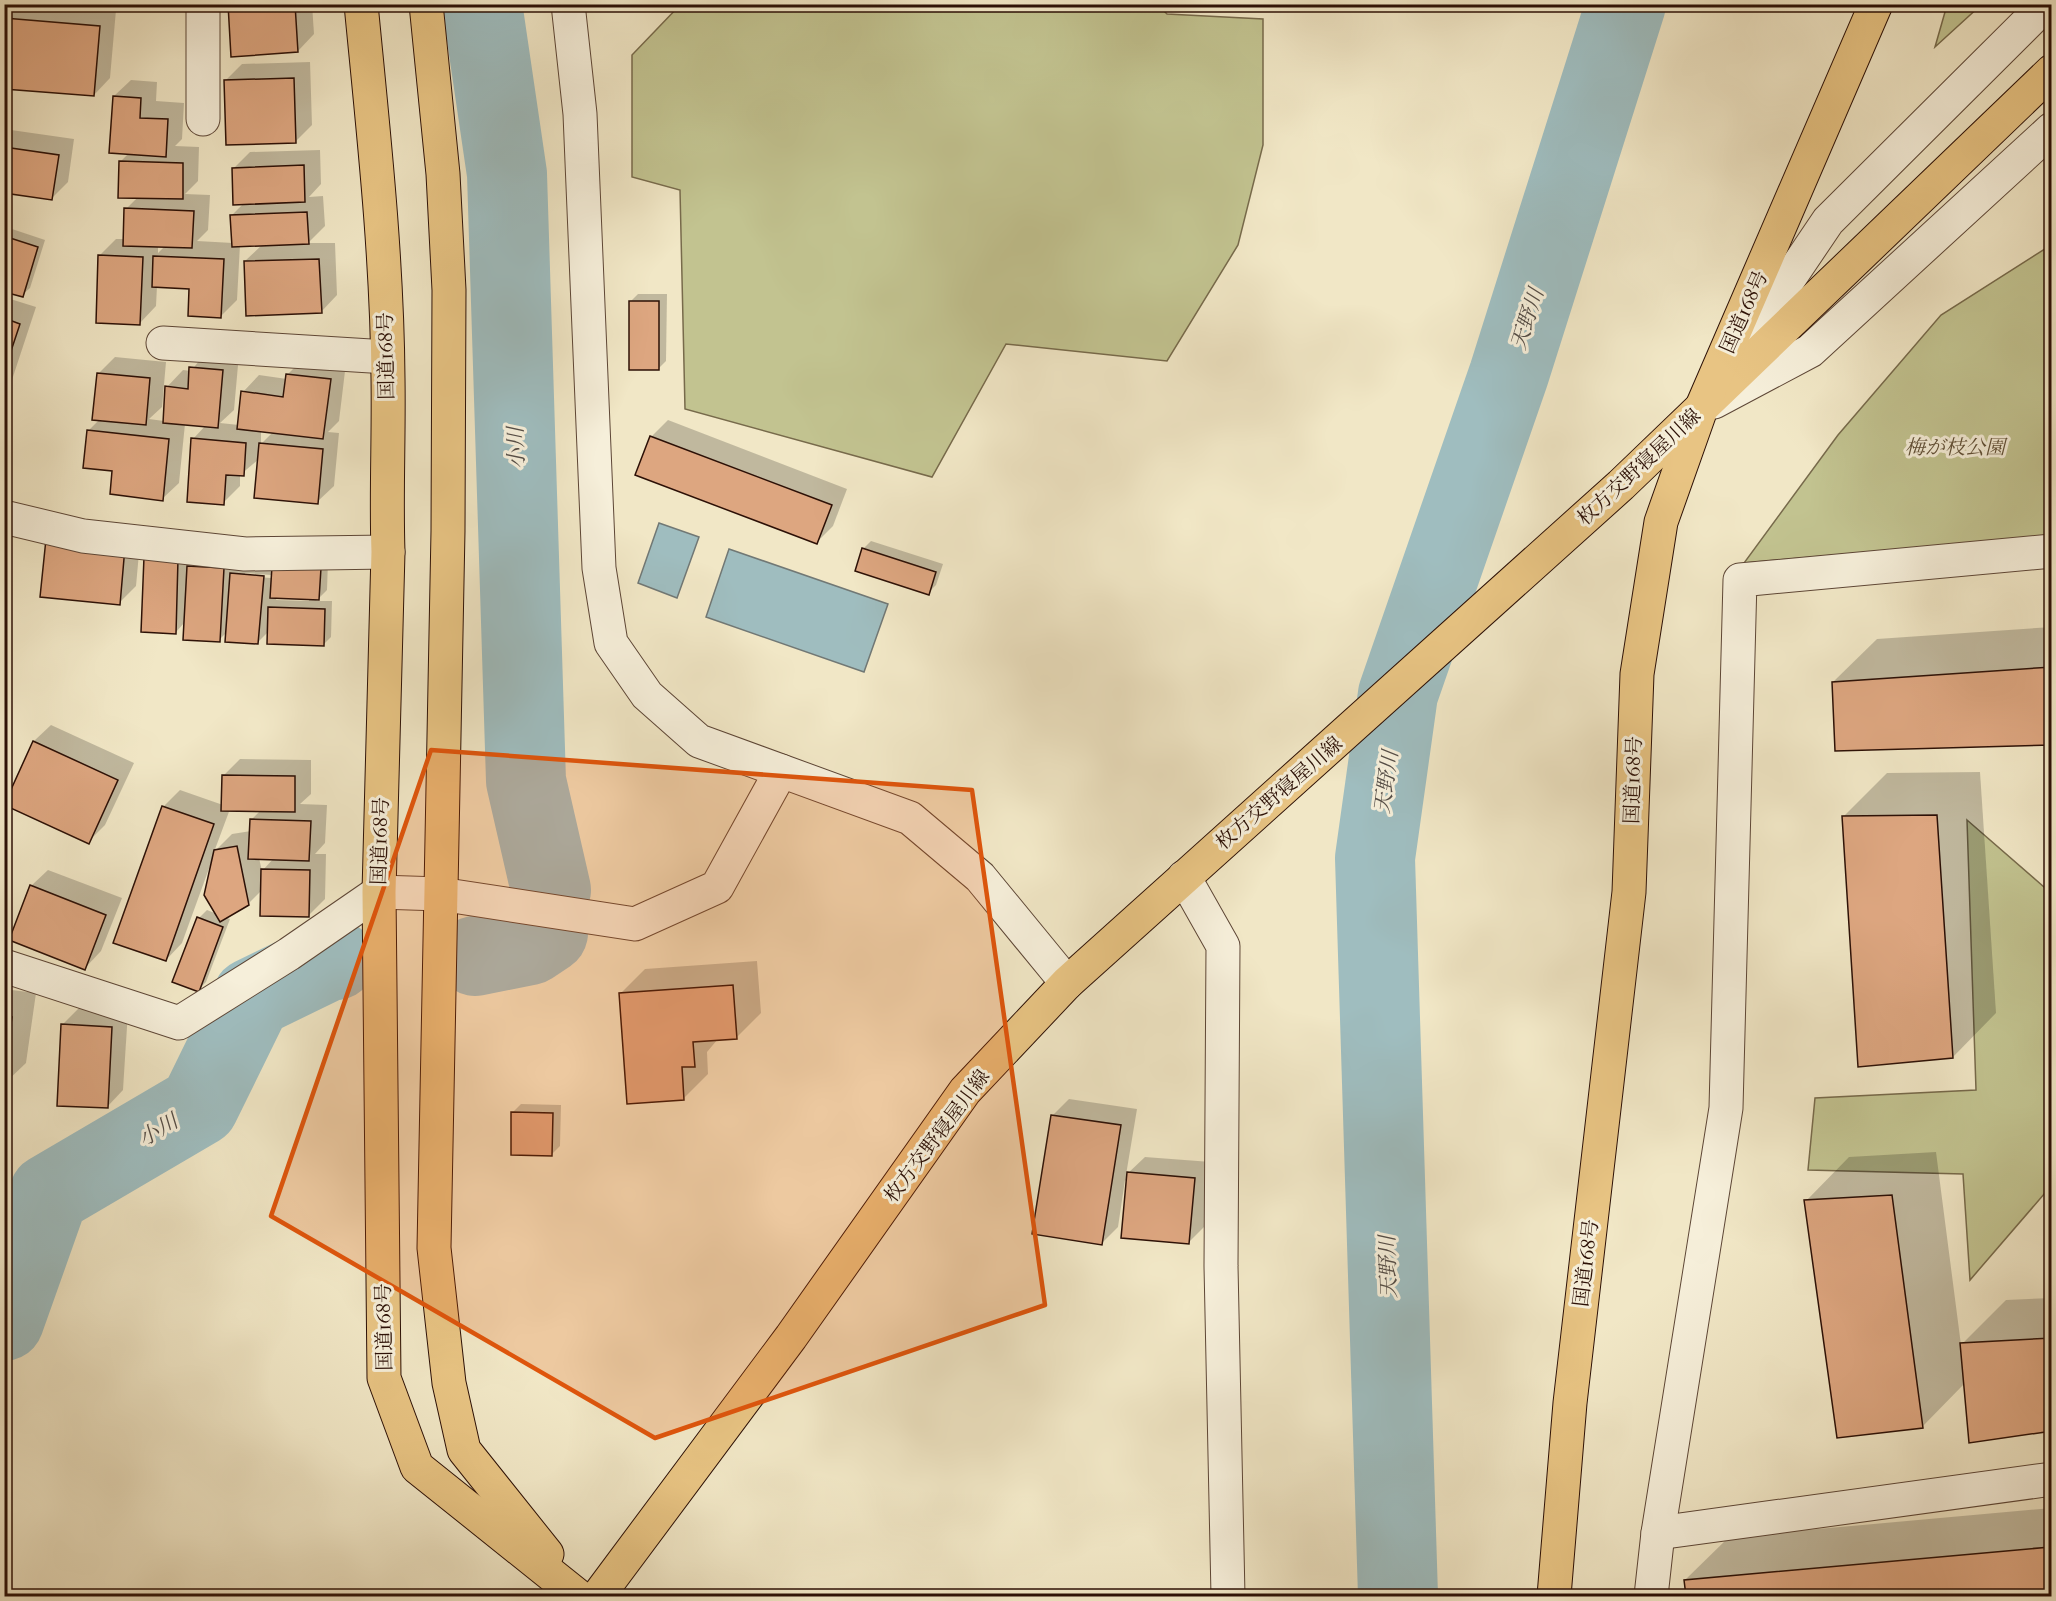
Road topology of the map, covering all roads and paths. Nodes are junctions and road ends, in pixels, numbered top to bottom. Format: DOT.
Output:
graph roads {
  1 [pos="203,4"];
  2 [pos="361,4"];
  3 [pos="426,4"];
  4 [pos="568,4"];
  5 [pos="1876,4"];
  6 [pos="2046,4"];
  7 [pos="2052,71"];
  8 [pos="203,119"];
  9 [pos="2052,129"];
  10 [pos="163,343"];
  11 [pos="387,357"];
  12 [pos="1701,409"];
  13 [pos="4,517"];
  14 [pos="2052,551"];
  15 [pos="388,552"];
  16 [pos="781,771"];
  17 [pos="1184,877"];
  18 [pos="379,892"];
  19 [pos="440,894"];
  20 [pos="4,966"];
  21 [pos="1067,983"];
  22 [pos="2052,1479"];
  23 [pos="1658,1533"];
  24 [pos="580,1596"];
  25 [pos="598,1596"];
  26 [pos="1228,1596"];
  27 [pos="1554,1596"];
  28 [pos="1651,1596"];
  1 -- 8 [label="street"];
  2 -- 11 [label="main road, 国道168号"];
  3 -- 19 [label="main road, 国道168号"];
  4 -- 16 [label="street"];
  5 -- 12 [label="main road, 国道168号"];
  6 -- 12 [label="street"];
  7 -- 12 [label="main road, 枚方交野寝屋川線"];
  9 -- 12 [label="street"];
  10 -- 11 [label="street"];
  11 -- 15 [label="main road, 国道168号"];
  12 -- 17 [label="main road, 枚方交野寝屋川線"];
  12 -- 27 [label="main road, 国道168号"];
  13 -- 15 [label="street"];
  14 -- 23 [label="street"];
  15 -- 18 [label="main road, 国道168号"];
  16 -- 19 [label="street"];
  16 -- 21 [label="street"];
  17 -- 21 [label="main road, 枚方交野寝屋川線"];
  17 -- 26 [label="street"];
  18 -- 19 [label="street"];
  18 -- 20 [label="street"];
  18 -- 24 [label="main road, 国道168号"];
  19 -- 24 [label="main road, 国道168号"];
  21 -- 25 [label="main road, 枚方交野寝屋川線"];
  22 -- 23 [label="street"];
  23 -- 28 [label="street"];
}
